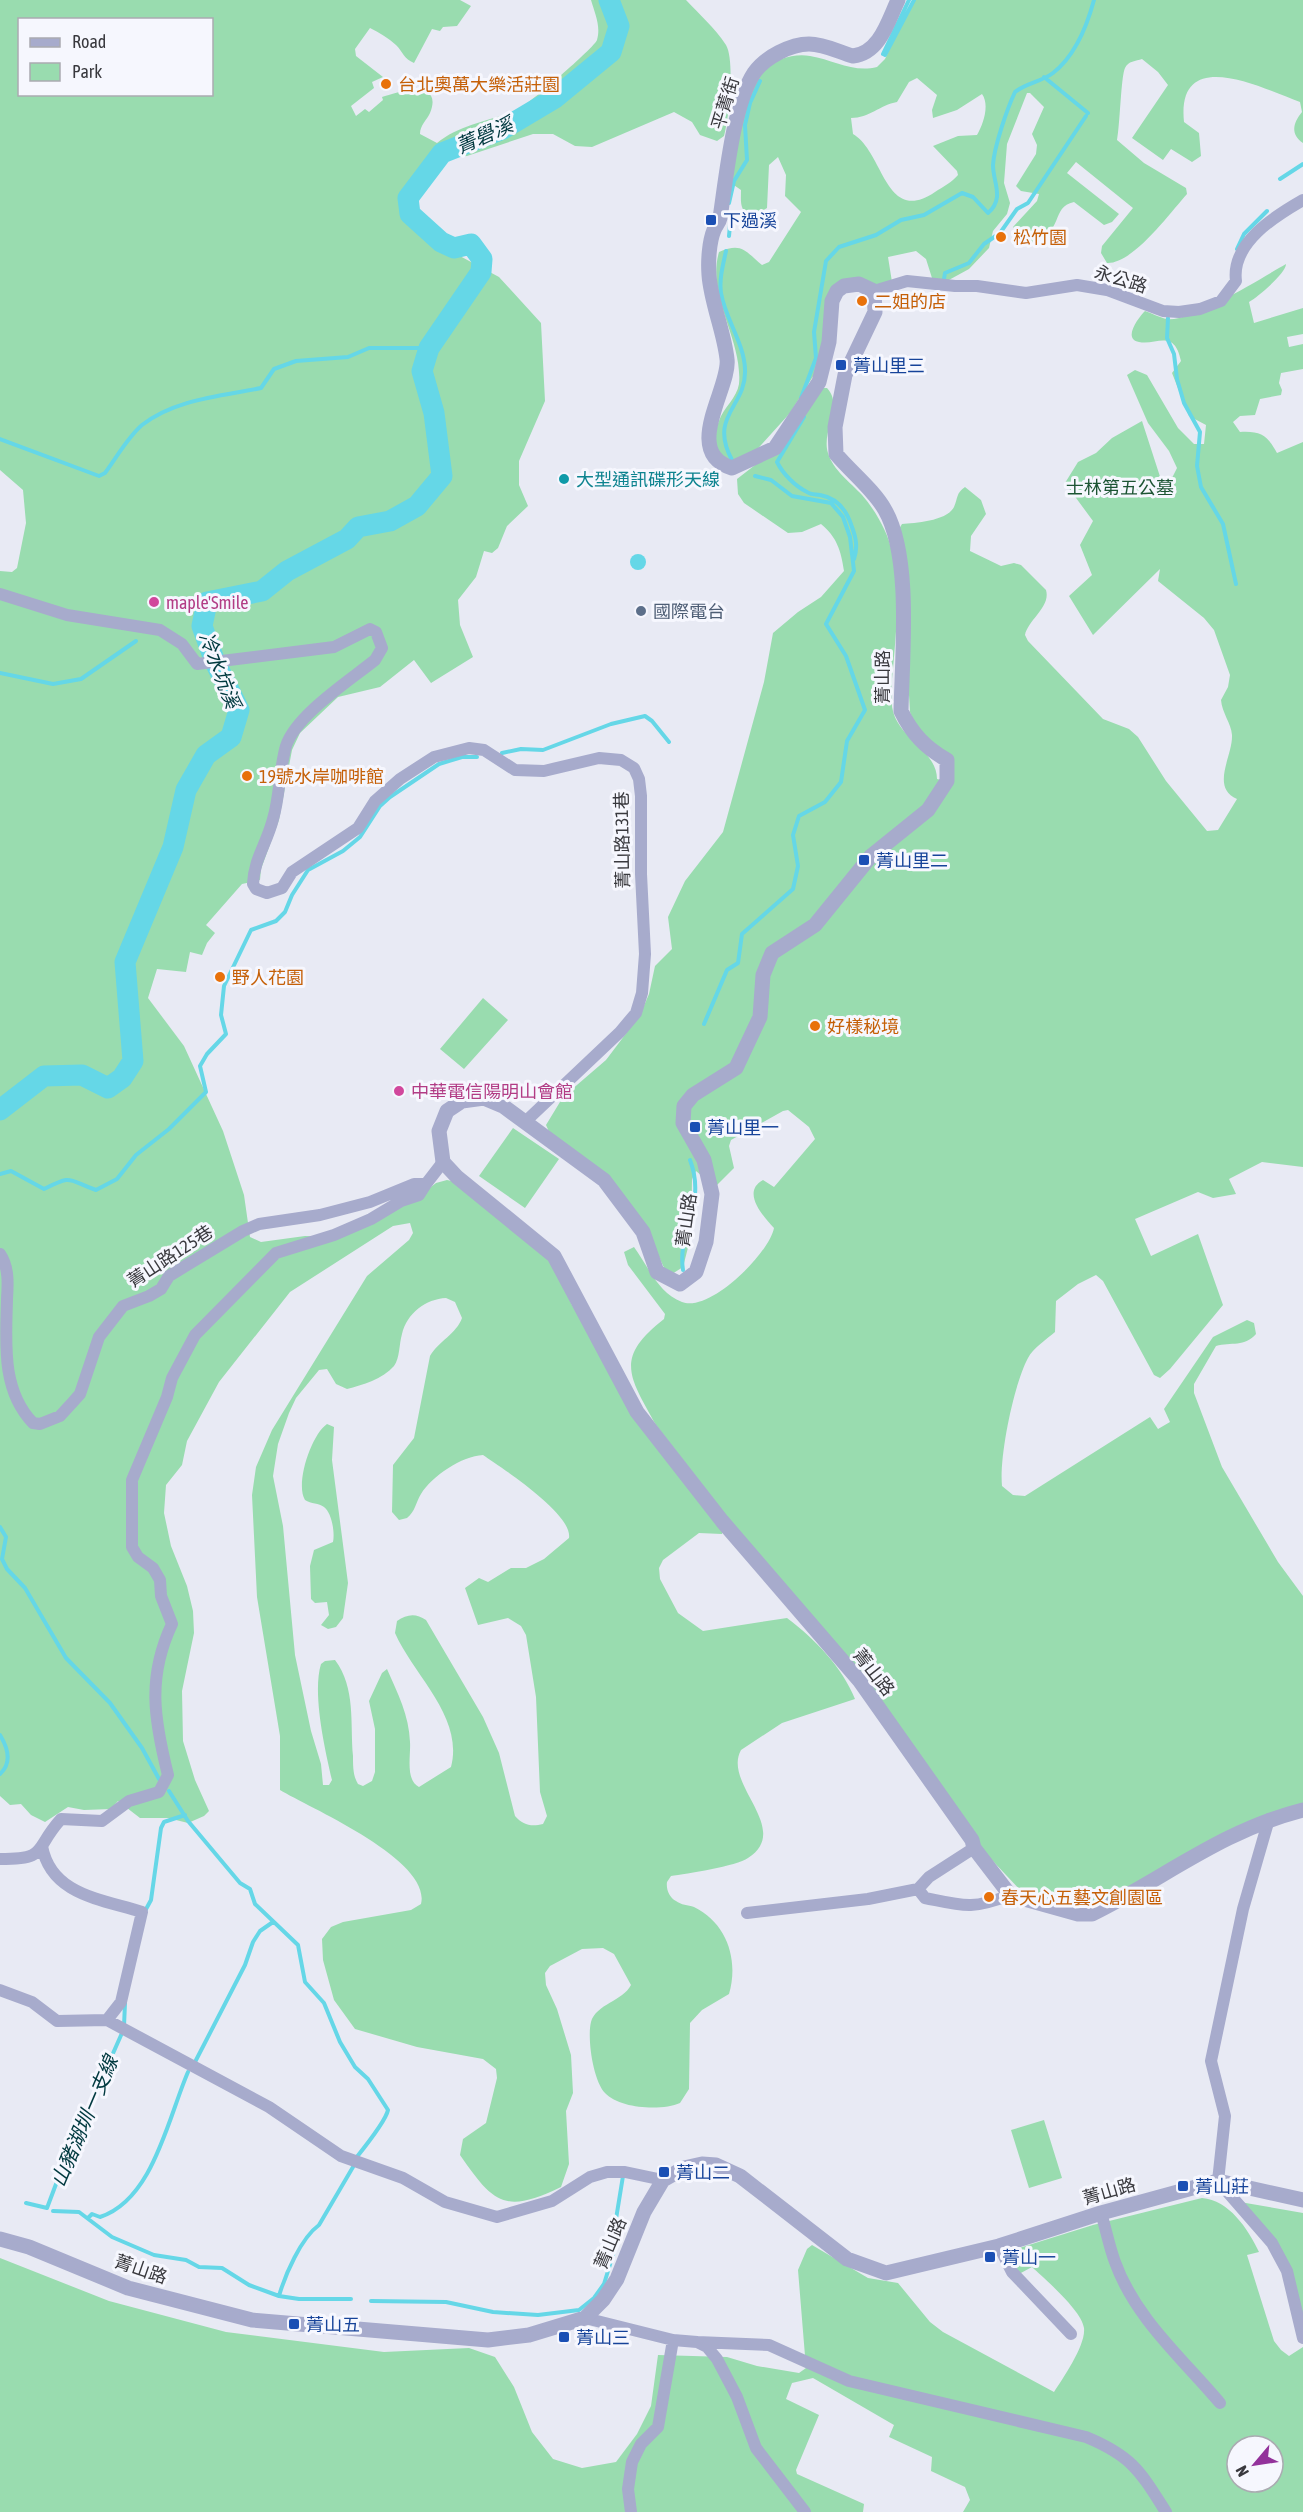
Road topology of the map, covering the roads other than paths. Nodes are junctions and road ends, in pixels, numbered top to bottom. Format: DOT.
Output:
graph roads {
  1 [pos="898,0"];
  2 [pos="1303,200"];
  3 [pos="874,291"];
  4 [pos="0,594"];
  5 [pos="526,1121"];
  6 [pos="443,1162"];
  7 [pos="426,1184"];
  8 [pos="0,1254"];
  9 [pos="1303,1810"];
  10 [pos="1269,1819"];
  11 [pos="42,1846"];
  12 [pos="974,1848"];
  13 [pos="0,1859"];
  14 [pos="918,1889"];
  15 [pos="1010,1894"];
  16 [pos="747,1913"];
  17 [pos="0,1990"];
  18 [pos="107,2020"];
  19 [pos="663,2180"];
  20 [pos="1218,2181"];
  21 [pos="1303,2200"];
  22 [pos="1101,2212"];
  23 [pos="0,2239"];
  24 [pos="999,2246"];
  25 [pos="585,2319"];
  26 [pos="1071,2334"];
  27 [pos="1303,2338"];
  28 [pos="673,2340"];
  29 [pos="697,2342"];
  30 [pos="1220,2403"];
  31 [pos="631,2512"];
  32 [pos="805,2512"];
  33 [pos="1166,2512"];
  1 -- 3 [label="street, 平菁街"];
  2 -- 3 [label="street, 永公路"];
  3 -- 5 [label="street, 菁山路"];
  4 -- 5 [label="street, 菁山路131巷"];
  5 -- 6 [label="street, 菁山路"];
  6 -- 7 [label="street"];
  6 -- 12 [label="street, 菁山路"];
  7 -- 8 [label="street, 菁山路125巷"];
  7 -- 11 [label="street"];
  9 -- 10 [label="street"];
  10 -- 15 [label="street"];
  10 -- 20 [label="street"];
  11 -- 13 [label="street"];
  11 -- 18 [label="street"];
  12 -- 14 [label="street"];
  12 -- 15 [label="street, 菁山路"];
  14 -- 15 [label="street"];
  14 -- 16 [label="street"];
  17 -- 18 [label="street"];
  18 -- 19 [label="street"];
  19 -- 24 [label="street, 菁山路"];
  19 -- 25 [label="street, 菁山路"];
  20 -- 21 [label="street"];
  20 -- 22 [label="street, 菁山路"];
  20 -- 27 [label="street"];
  22 -- 24 [label="street, 菁山路"];
  22 -- 30 [label="street"];
  23 -- 25 [label="street, 菁山路"];
  24 -- 26 [label="street"];
  25 -- 28 [label="street"];
  28 -- 29 [label="street"];
  28 -- 31 [label="street"];
  29 -- 32 [label="street"];
  29 -- 33 [label="street"];
}
